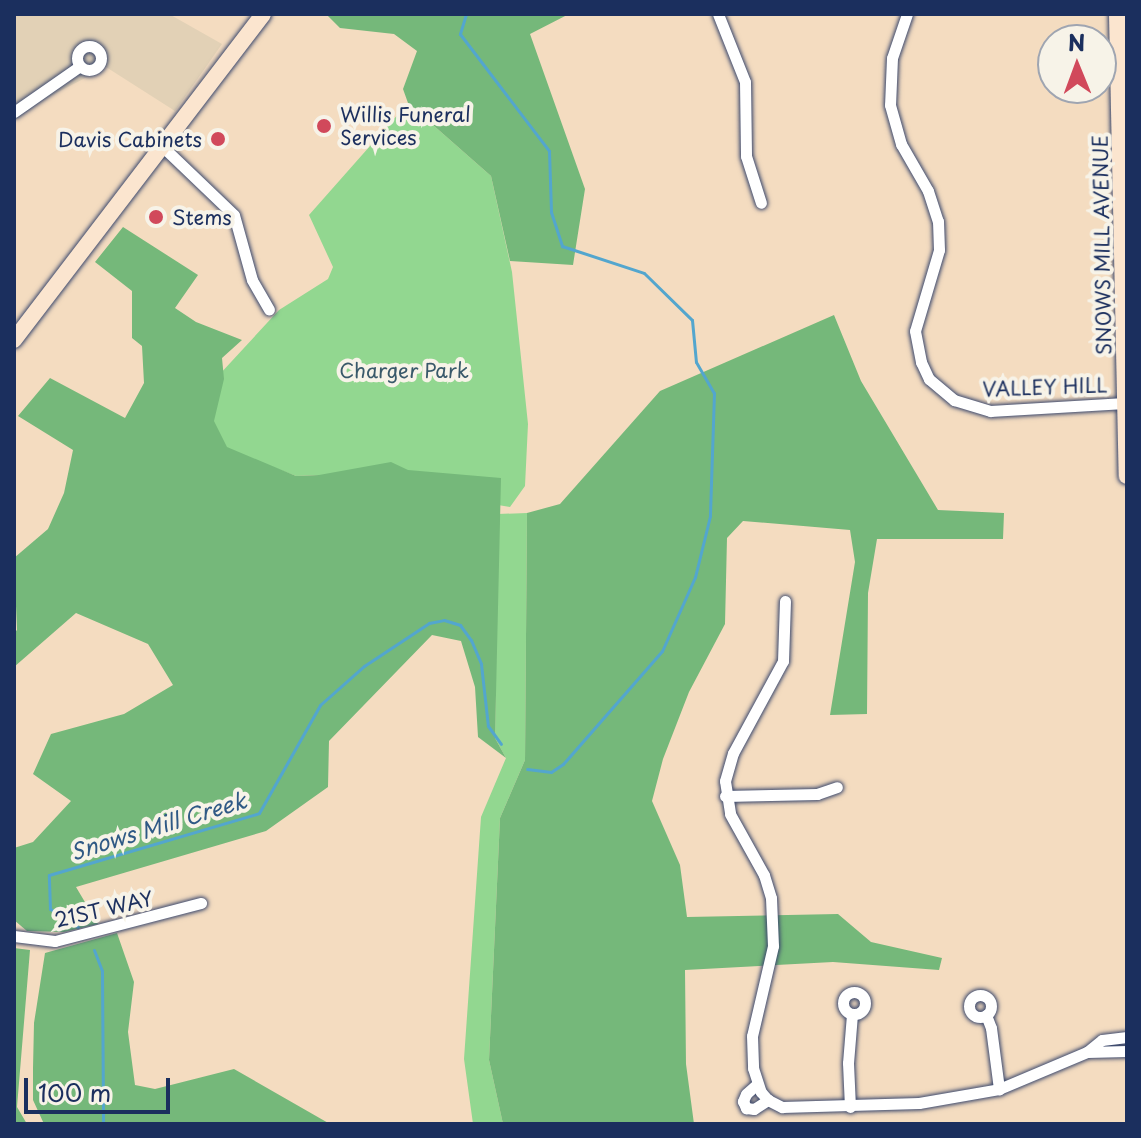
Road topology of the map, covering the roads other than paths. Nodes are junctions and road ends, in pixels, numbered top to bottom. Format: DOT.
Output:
graph roads {
  1 [pos="263,14"];
  2 [pos="718,14"];
  3 [pos="907,14"];
  4 [pos="1117,14"];
  5 [pos="80,66"];
  6 [pos="14,112"];
  7 [pos="163,147"];
  8 [pos="761,203"];
  9 [pos="269,309"];
  10 [pos="14,340"];
  11 [pos="1125,403"];
  12 [pos="1127,476"];
  13 [pos="785,601"];
  14 [pos="837,787"];
  15 [pos="725,796"];
  16 [pos="201,903"];
  17 [pos="14,936"];
  18 [pos="852,1014"];
  19 [pos="986,1015"];
  20 [pos="1127,1037"];
  21 [pos="1127,1051"];
  22 [pos="1087,1052"];
  23 [pos="756,1085"];
  24 [pos="999,1089"];
  25 [pos="768,1100"];
  26 [pos="850,1107"];
  1 -- 7 [label="main road"];
  2 -- 8 [label="street"];
  3 -- 11 [label="street, VALLEY HILL"];
  4 -- 11 [label="main road, SNOWS MILL AVENUE"];
  5 -- 6 [label="street"];
  7 -- 9 [label="street"];
  7 -- 10 [label="main road"];
  11 -- 12 [label="main road, SNOWS MILL AVENUE"];
  13 -- 15 [label="street"];
  14 -- 15 [label="street"];
  15 -- 23 [label="street"];
  16 -- 17 [label="street, 21ST WAY"];
  18 -- 26 [label="street"];
  19 -- 24 [label="street"];
  20 -- 22 [label="street"];
  21 -- 22 [label="street"];
  22 -- 24 [label="street"];
  23 -- 25 [label="street"];
  23 -- 25 [label="street"];
  24 -- 26 [label="street"];
  25 -- 26 [label="street"];
}
